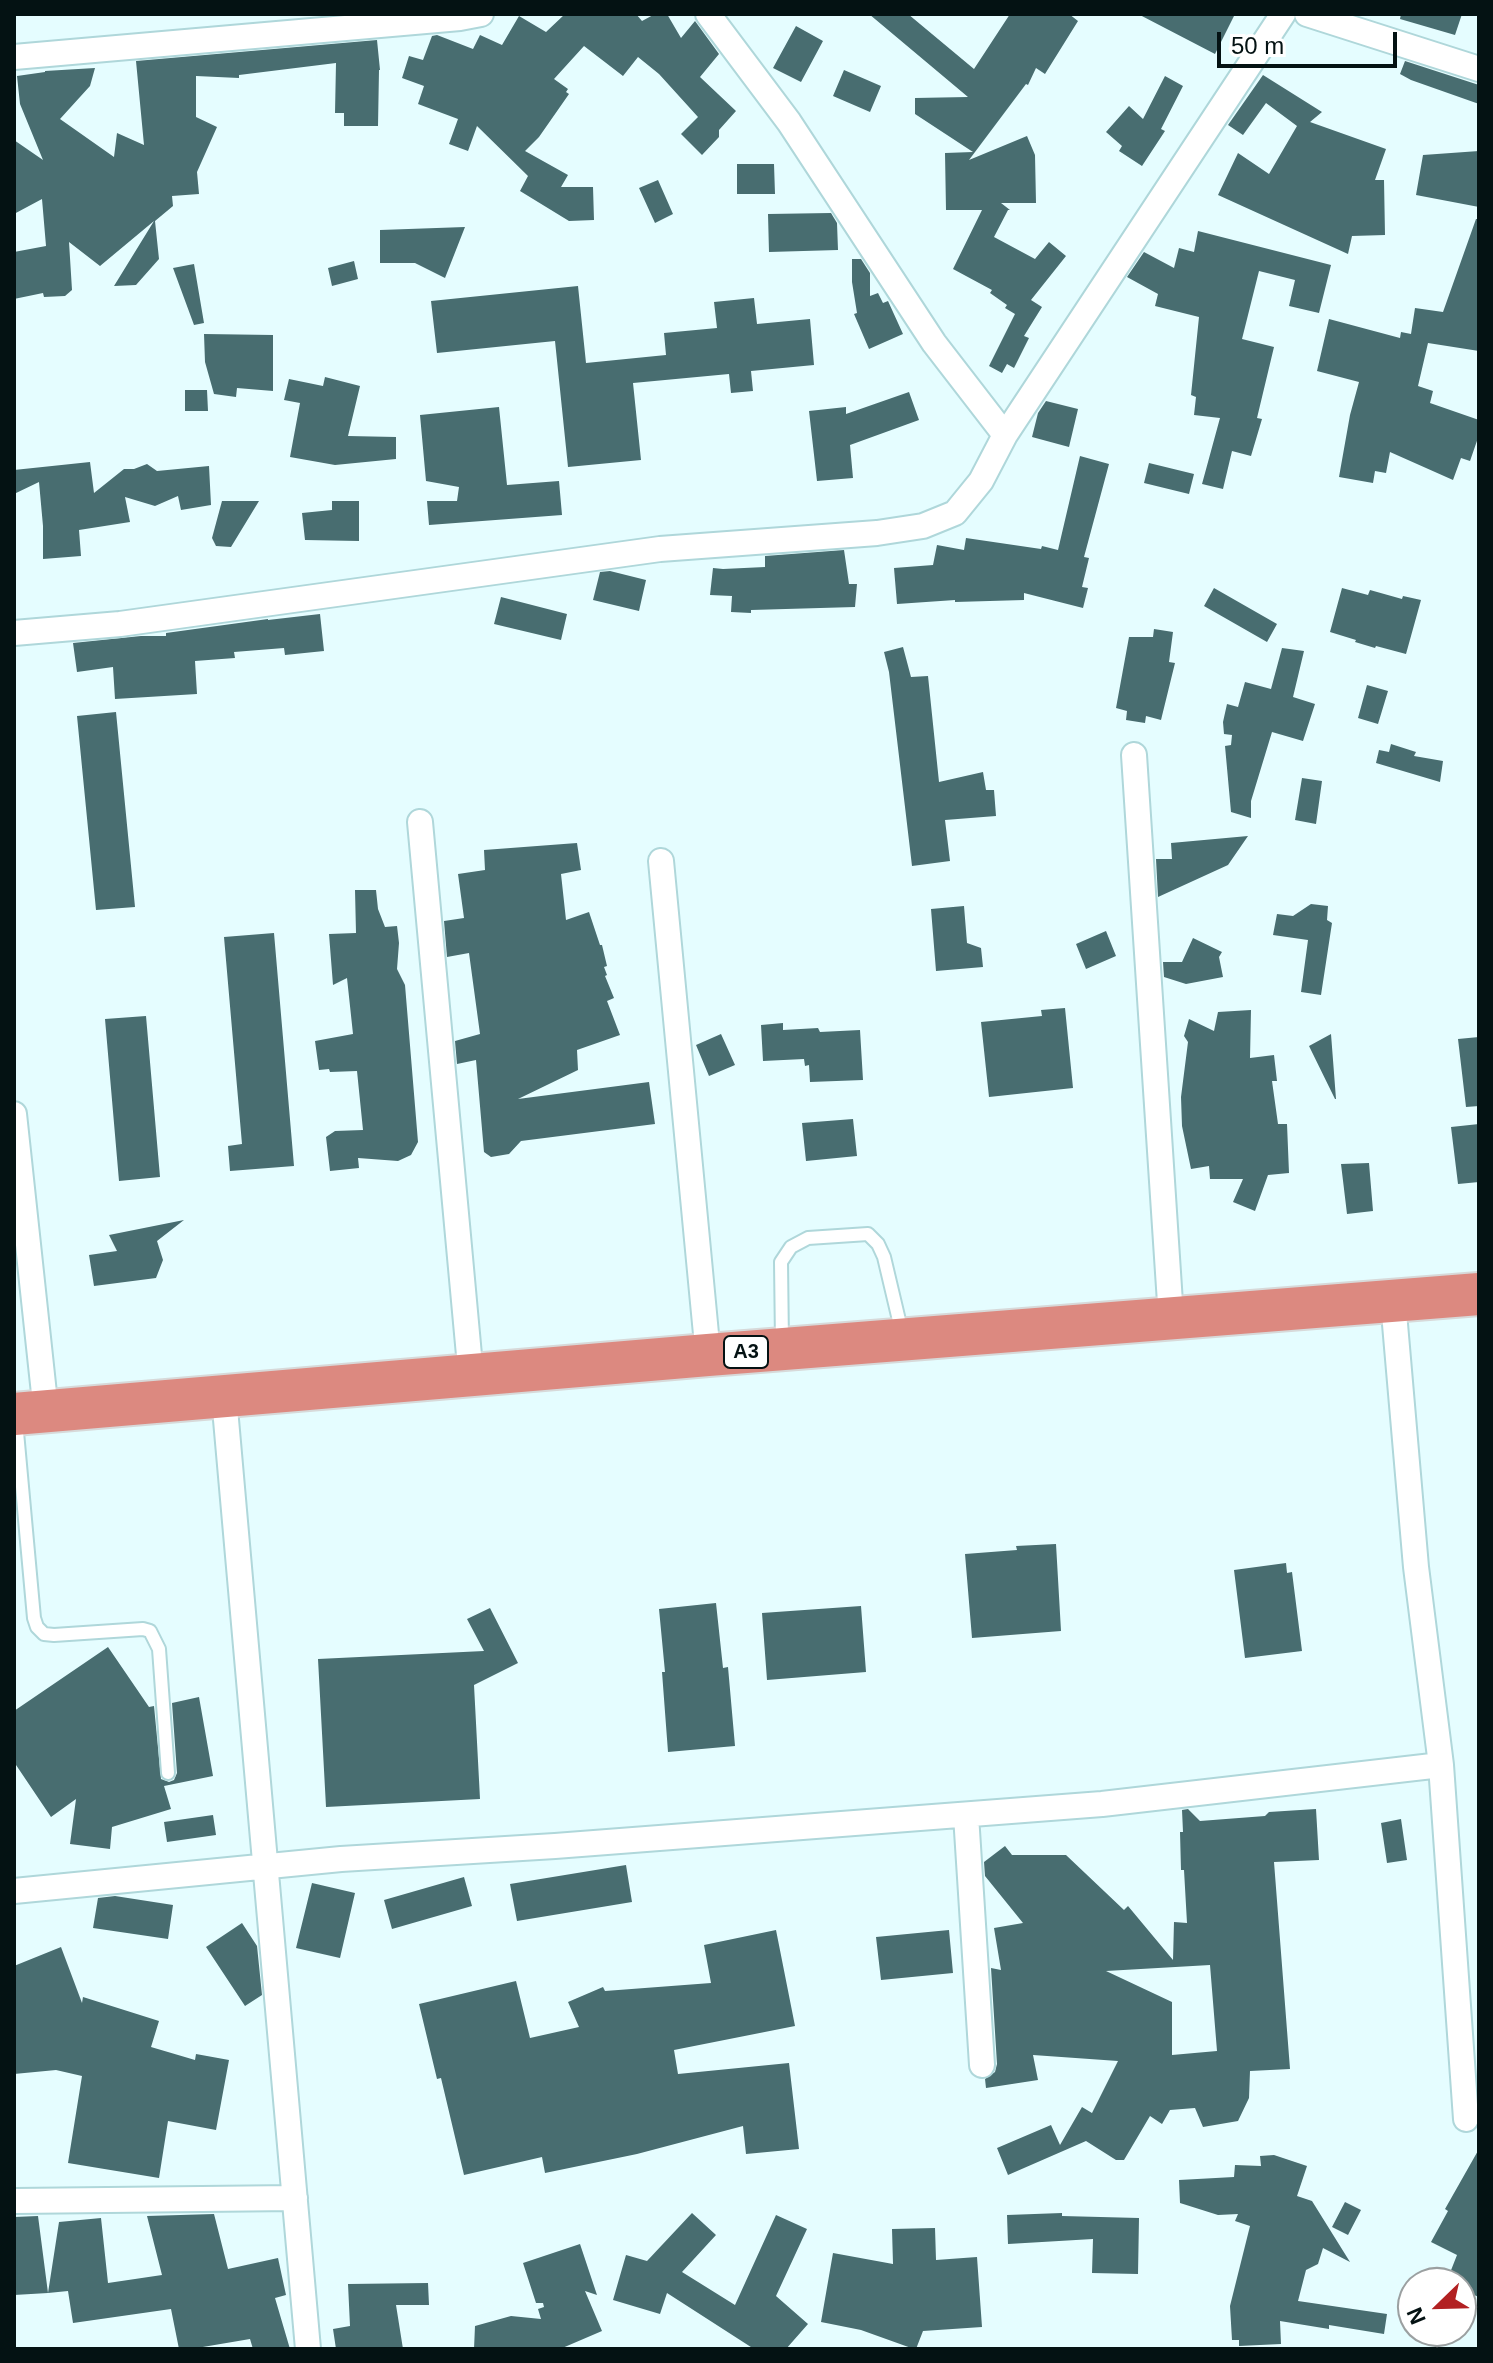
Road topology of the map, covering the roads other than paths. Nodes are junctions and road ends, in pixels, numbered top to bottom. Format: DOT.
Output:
graph roads {
  1 [pos="481,14"];
  2 [pos="708,14"];
  3 [pos="1283,14"];
  4 [pos="1307,14"];
  5 [pos="14,57"];
  6 [pos="1479,69"];
  7 [pos="1005,435"];
  8 [pos="14,633"];
  9 [pos="1134,755"];
  10 [pos="420,822"];
  11 [pos="661,861"];
  12 [pos="14,1114"];
  13 [pos="1479,1294"];
  14 [pos="1393,1301"];
  15 [pos="1171,1318"];
  16 [pos="904,1340"];
  17 [pos="782,1349"];
  18 [pos="708,1355"];
  19 [pos="471,1377"];
  20 [pos="224,1397"];
  21 [pos="25,1413"];
  22 [pos="1441,1765"];
  23 [pos="168,1773"];
  24 [pos="966,1815"];
  25 [pos="267,1866"];
  26 [pos="14,1891"];
  27 [pos="982,2065"];
  28 [pos="1466,2119"];
  29 [pos="295,2198"];
  30 [pos="14,2201"];
  31 [pos="308,2349"];
  1 -- 5 [label="street"];
  2 -- 7 [label="street"];
  3 -- 7 [label="street"];
  4 -- 6 [label="street"];
  7 -- 8 [label="street"];
  9 -- 15 [label="street"];
  10 -- 19 [label="street"];
  11 -- 18 [label="street"];
  12 -- 21 [label="street"];
  13 -- 14 [label="highway, A3"];
  14 -- 15 [label="highway, A3"];
  14 -- 22 [label="street"];
  15 -- 16 [label="highway, A3"];
  16 -- 17 [label="highway, A3"];
  16 -- 17 [label="lane"];
  17 -- 18 [label="highway, A3"];
  18 -- 19 [label="highway, A3"];
  19 -- 20 [label="highway, A3"];
  20 -- 21 [label="highway, A3"];
  20 -- 25 [label="street"];
  21 -- 23 [label="lane"];
  22 -- 24 [label="street"];
  22 -- 28 [label="street"];
  24 -- 25 [label="street"];
  24 -- 27 [label="street"];
  25 -- 26 [label="street"];
  25 -- 29 [label="street"];
  29 -- 30 [label="street"];
  29 -- 31 [label="street"];
}
